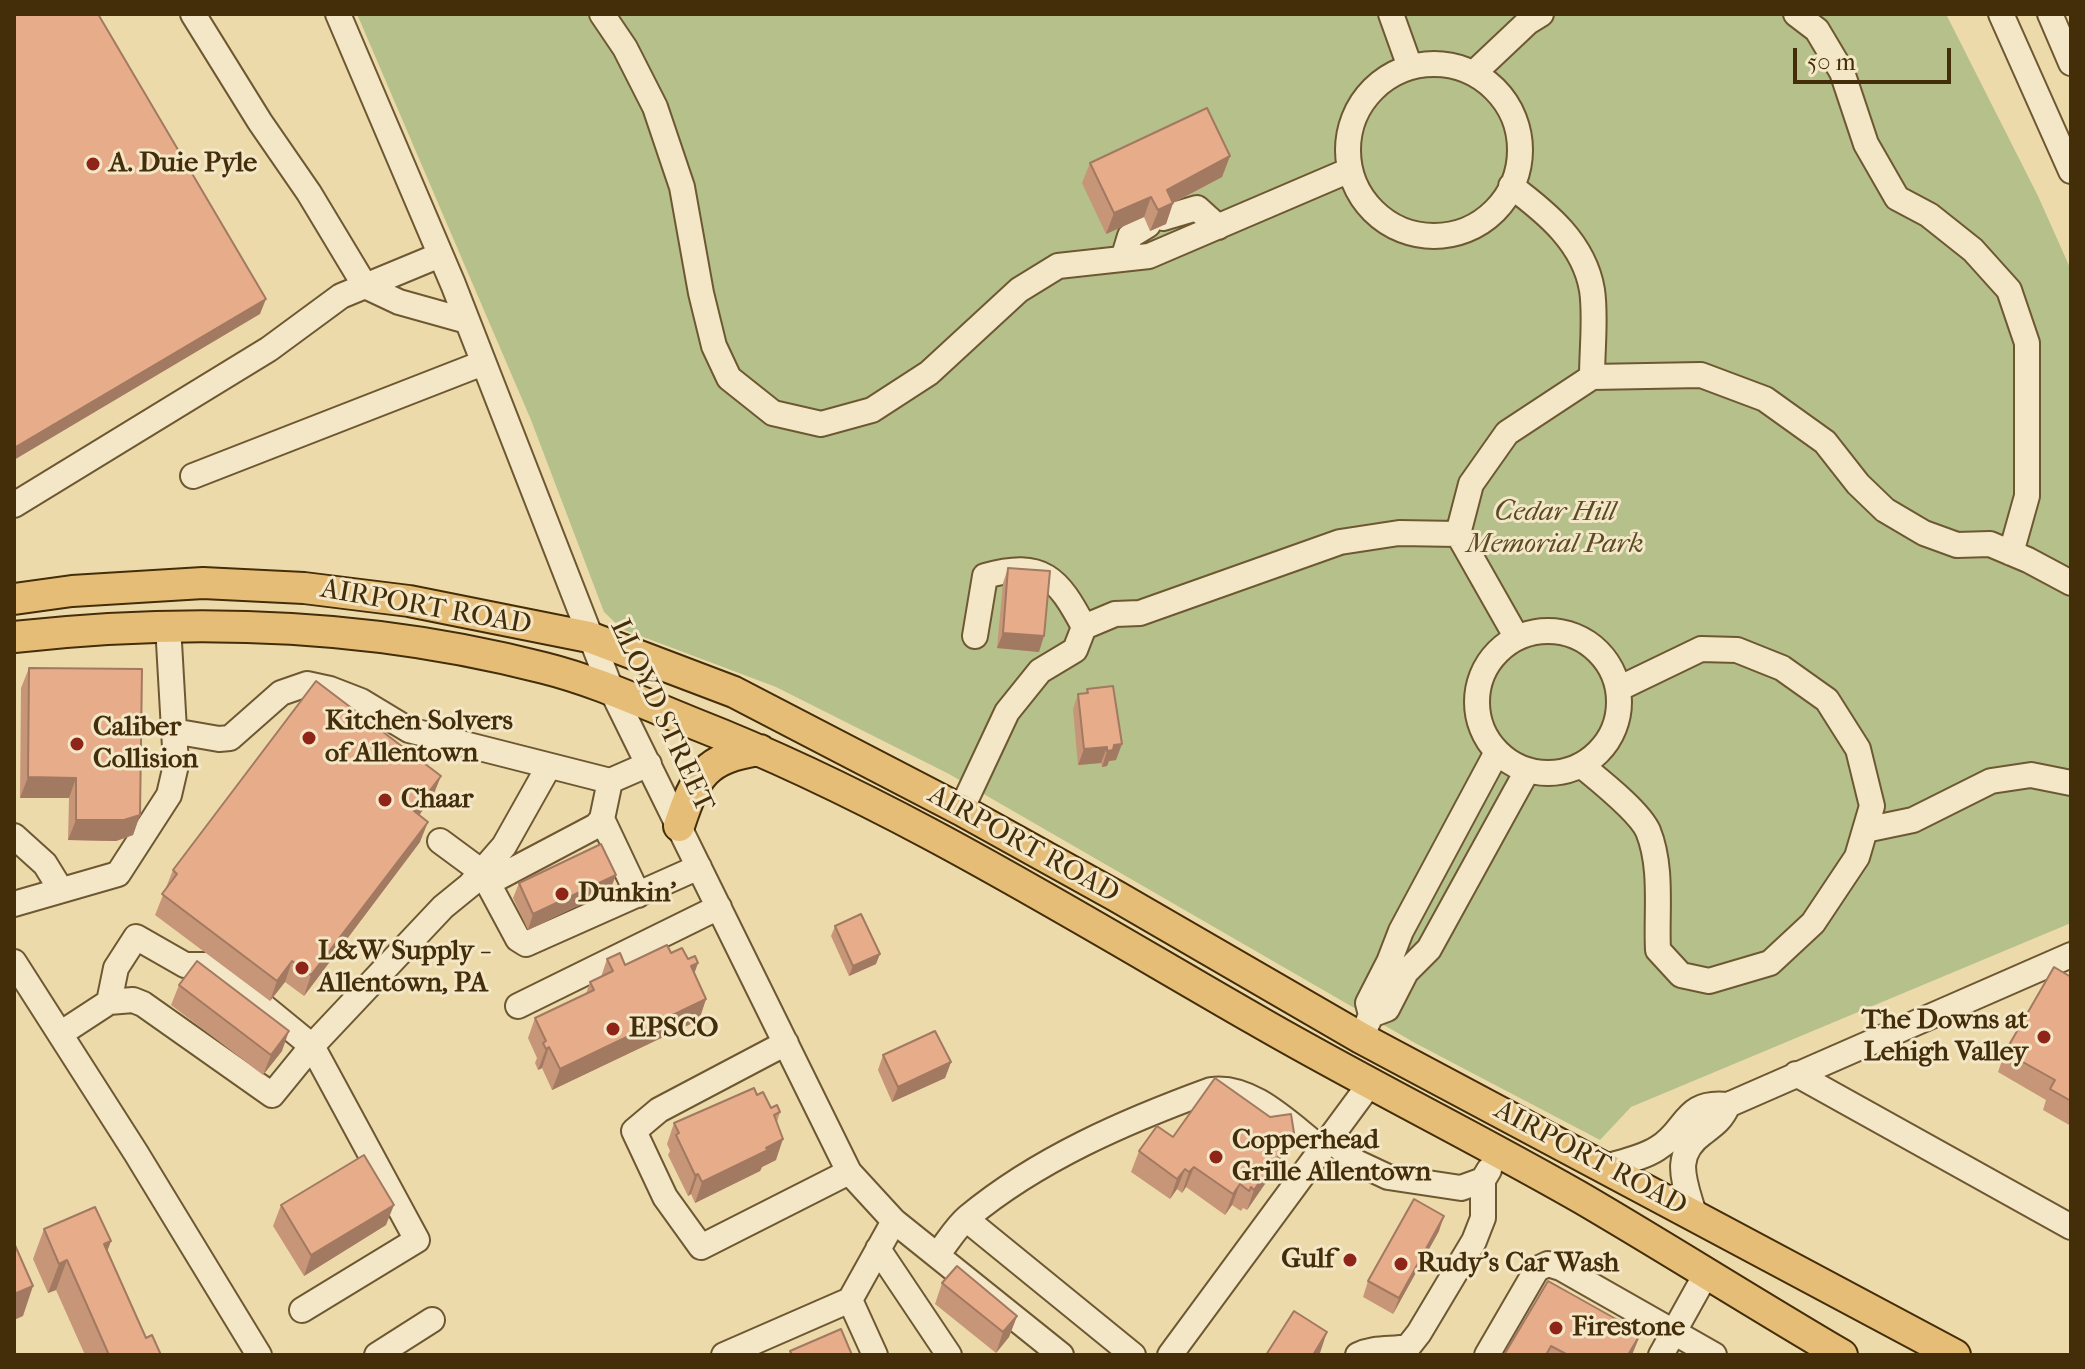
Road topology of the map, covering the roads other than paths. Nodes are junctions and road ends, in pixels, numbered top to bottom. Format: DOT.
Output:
graph roads {
  1 [pos="193,14"];
  2 [pos="338,14"];
  3 [pos="602,14"];
  4 [pos="1391,14"];
  5 [pos="1541,14"];
  6 [pos="1796,14"];
  7 [pos="2001,14"];
  8 [pos="2050,14"];
  9 [pos="2071,63"];
  10 [pos="1410,67"];
  11 [pos="1474,73"];
  12 [pos="1350,170"];
  13 [pos="2071,171"];
  14 [pos="1511,186"];
  15 [pos="1218,227"];
  16 [pos="440,255"];
  17 [pos="1123,259"];
  18 [pos="365,286"];
  19 [pos="467,321"];
  20 [pos="483,363"];
  21 [pos="1592,377"];
  22 [pos="193,476"];
  23 [pos="14,505"];
  24 [pos="1458,534"];
  25 [pos="2011,553"];
  26 [pos="2071,583"];
  27 [pos="14,599"];
  28 [pos="168,625"];
  29 [pos="1084,627"];
  30 [pos="975,636"];
  31 [pos="14,637"];
  32 [pos="589,637"];
  33 [pos="1517,638"];
  34 [pos="611,689"];
  35 [pos="1618,689"];
  36 [pos="173,731"];
  37 [pos="760,750"];
  38 [pos="1497,752"];
  39 [pos="649,764"];
  40 [pos="1581,765"];
  41 [pos="549,766"];
  42 [pos="1527,771"];
  43 [pos="610,781"];
  44 [pos="2071,783"];
  45 [pos="961,810"];
  46 [pos="602,819"];
  47 [pos="679,826"];
  48 [pos="1865,830"];
  49 [pos="14,836"];
  50 [pos="440,841"];
  51 [pos="699,867"];
  52 [pos="485,877"];
  53 [pos="61,890"];
  54 [pos="638,895"];
  55 [pos="14,904"];
  56 [pos="719,907"];
  57 [pos="2071,955"];
  58 [pos="14,962"];
  59 [pos="1398,967"];
  60 [pos="109,1002"];
  61 [pos="518,1006"];
  62 [pos="1366,1026"];
  63 [pos="60,1034"];
  64 [pos="786,1043"];
  65 [pos="312,1046"];
  66 [pos="1796,1074"];
  67 [pos="1369,1085"];
  68 [pos="1728,1105"];
  69 [pos="1326,1144"];
  70 [pos="1498,1154"];
  71 [pos="1605,1167"];
  72 [pos="849,1172"];
  73 [pos="1483,1180"];
  74 [pos="1694,1214"];
  75 [pos="966,1219"];
  76 [pos="894,1221"];
  77 [pos="2071,1227"];
  78 [pos="878,1249"];
  79 [pos="937,1255"];
  80 [pos="1706,1274"];
  81 [pos="850,1300"];
  82 [pos="302,1310"];
  83 [pos="432,1320"];
  84 [pos="1674,1332"];
  85 [pos="259,1355"];
  86 [pos="377,1355"];
  87 [pos="724,1355"];
  88 [pos="875,1355"];
  89 [pos="949,1355"];
  90 [pos="1061,1355"];
  91 [pos="1133,1355"];
  92 [pos="1170,1355"];
  93 [pos="1358,1355"];
  94 [pos="1487,1355"];
  95 [pos="1661,1355"];
  96 [pos="1714,1355"];
  97 [pos="1842,1355"];
  98 [pos="1955,1355"];
  1 -- 18 [label="street"];
  2 -- 16 [label="street, LLOYD STREET"];
  3 -- 17 [label="street"];
  4 -- 10 [label="street"];
  5 -- 11 [label="street"];
  6 -- 25 [label="street"];
  7 -- 13 [label="street"];
  8 -- 9 [label="street"];
  10 -- 11 [label="street"];
  10 -- 12 [label="street"];
  11 -- 14 [label="street"];
  12 -- 14 [label="street"];
  12 -- 15 [label="street"];
  14 -- 21 [label="street"];
  15 -- 17 [label="street"];
  15 -- 17 [label="street"];
  16 -- 18 [label="street"];
  16 -- 19 [label="street, LLOYD STREET"];
  18 -- 19 [label="street"];
  18 -- 23 [label="street"];
  19 -- 20 [label="street, LLOYD STREET"];
  20 -- 22 [label="street"];
  20 -- 32 [label="street, LLOYD STREET"];
  21 -- 24 [label="street"];
  21 -- 25 [label="street"];
  24 -- 29 [label="street"];
  24 -- 33 [label="street"];
  25 -- 26 [label="street"];
  27 -- 32 [label="main road, AIRPORT ROAD"];
  28 -- 31 [label="main road, AIRPORT ROAD"];
  28 -- 34 [label="main road, AIRPORT ROAD"];
  28 -- 36 [label="street"];
  29 -- 30 [label="street"];
  29 -- 45 [label="street"];
  32 -- 34 [label="street, LLOYD STREET"];
  32 -- 45 [label="main road, AIRPORT ROAD"];
  33 -- 35 [label="street"];
  33 -- 38 [label="street"];
  34 -- 37 [label="main road, AIRPORT ROAD"];
  34 -- 39 [label="street, LLOYD STREET"];
  35 -- 40 [label="street"];
  35 -- 48 [label="street"];
  36 -- 41 [label="street"];
  36 -- 53 [label="street"];
  37 -- 47 [label="main road"];
  37 -- 67 [label="main road, AIRPORT ROAD"];
  38 -- 42 [label="street"];
  38 -- 59 [label="street"];
  39 -- 43 [label="street"];
  39 -- 47 [label="street, LLOYD STREET"];
  40 -- 42 [label="street"];
  40 -- 48 [label="street"];
  41 -- 43 [label="street"];
  41 -- 52 [label="street"];
  42 -- 59 [label="street"];
  43 -- 46 [label="street"];
  44 -- 48 [label="street"];
  45 -- 62 [label="main road, AIRPORT ROAD"];
  46 -- 52 [label="street"];
  46 -- 54 [label="street"];
  47 -- 51 [label="street, LLOYD STREET"];
  49 -- 53 [label="street"];
  50 -- 52 [label="street"];
  51 -- 54 [label="street"];
  51 -- 56 [label="street, LLOYD STREET"];
  52 -- 54 [label="street"];
  52 -- 65 [label="street"];
  53 -- 55 [label="street"];
  56 -- 61 [label="street"];
  56 -- 64 [label="street, LLOYD STREET"];
  57 -- 66 [label="street"];
  58 -- 63 [label="street"];
  59 -- 62 [label="street"];
  60 -- 63 [label="street"];
  60 -- 65 [label="street"];
  60 -- 65 [label="street"];
  62 -- 71 [label="main road, AIRPORT ROAD"];
  63 -- 85 [label="street"];
  64 -- 72 [label="street, LLOYD STREET"];
  64 -- 72 [label="street"];
  65 -- 82 [label="street"];
  66 -- 68 [label="street"];
  66 -- 77 [label="street"];
  67 -- 69 [label="street"];
  67 -- 70 [label="main road, AIRPORT ROAD"];
  68 -- 71 [label="street"];
  68 -- 74 [label="street"];
  69 -- 73 [label="street"];
  69 -- 75 [label="street"];
  69 -- 92 [label="street"];
  70 -- 73 [label="street"];
  70 -- 80 [label="main road, AIRPORT ROAD"];
  71 -- 74 [label="main road, AIRPORT ROAD"];
  72 -- 76 [label="street, LLOYD STREET"];
  73 -- 93 [label="street"];
  74 -- 98 [label="main road, AIRPORT ROAD"];
  75 -- 79 [label="street"];
  75 -- 91 [label="street"];
  76 -- 78 [label="street"];
  76 -- 79 [label="street, LLOYD STREET"];
  78 -- 81 [label="street"];
  78 -- 89 [label="street"];
  79 -- 90 [label="street, LLOYD STREET"];
  80 -- 84 [label="street"];
  80 -- 97 [label="main road, AIRPORT ROAD"];
  81 -- 87 [label="street"];
  81 -- 88 [label="street"];
  83 -- 86 [label="street"];
  84 -- 94 [label="street"];
  84 -- 95 [label="street"];
  84 -- 96 [label="street"];
}
